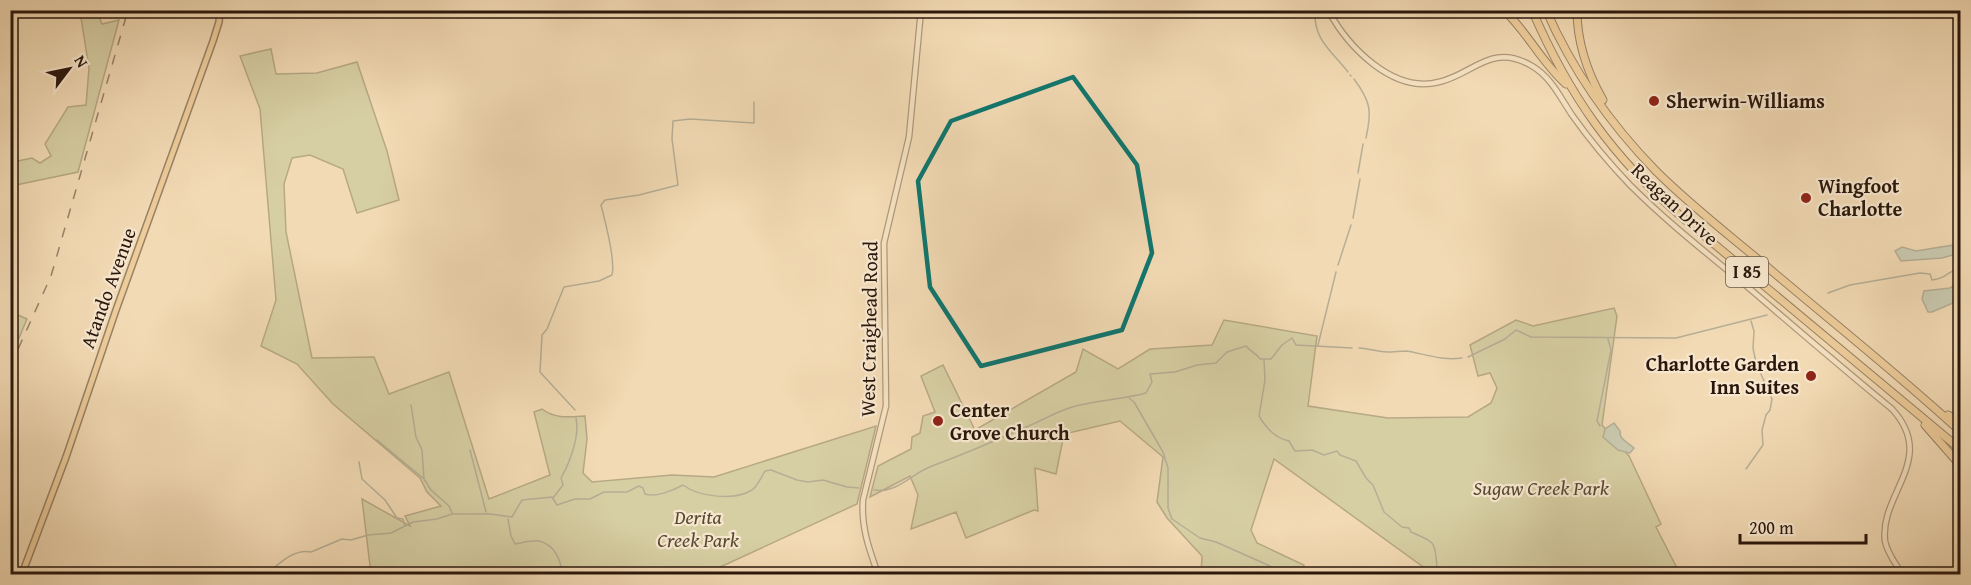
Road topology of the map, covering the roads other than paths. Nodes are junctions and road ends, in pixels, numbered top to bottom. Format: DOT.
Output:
graph roads {
  1 [pos="220,10"];
  2 [pos="921,10"];
  3 [pos="1328,10"];
  4 [pos="1504,10"];
  5 [pos="1532,10"];
  6 [pos="1546,10"];
  7 [pos="1577,10"];
  8 [pos="1571,89"];
  9 [pos="1623,133"];
  10 [pos="1923,397"];
  11 [pos="1914,412"];
  12 [pos="1960,423"];
  13 [pos="1960,431"];
  14 [pos="1960,449"];
  15 [pos="1960,465"];
  16 [pos="22,574"];
  17 [pos="878,574"];
  18 [pos="1902,574"];
  1 -- 16 [label="main road, Atando Avenue"];
  2 -- 17 [label="street, West Craighead Road"];
  3 -- 18 [label="street, Reagan Drive"];
  4 -- 8 [label="highway"];
  5 -- 8 [label="highway, I 85"];
  6 -- 9 [label="highway, I 85"];
  7 -- 9 [label="highway"];
  8 -- 11 [label="highway, I 85"];
  9 -- 10 [label="highway, I 85"];
  10 -- 12 [label="highway"];
  10 -- 13 [label="highway, I 85"];
  11 -- 14 [label="highway, I 85"];
  11 -- 15 [label="highway"];
}
